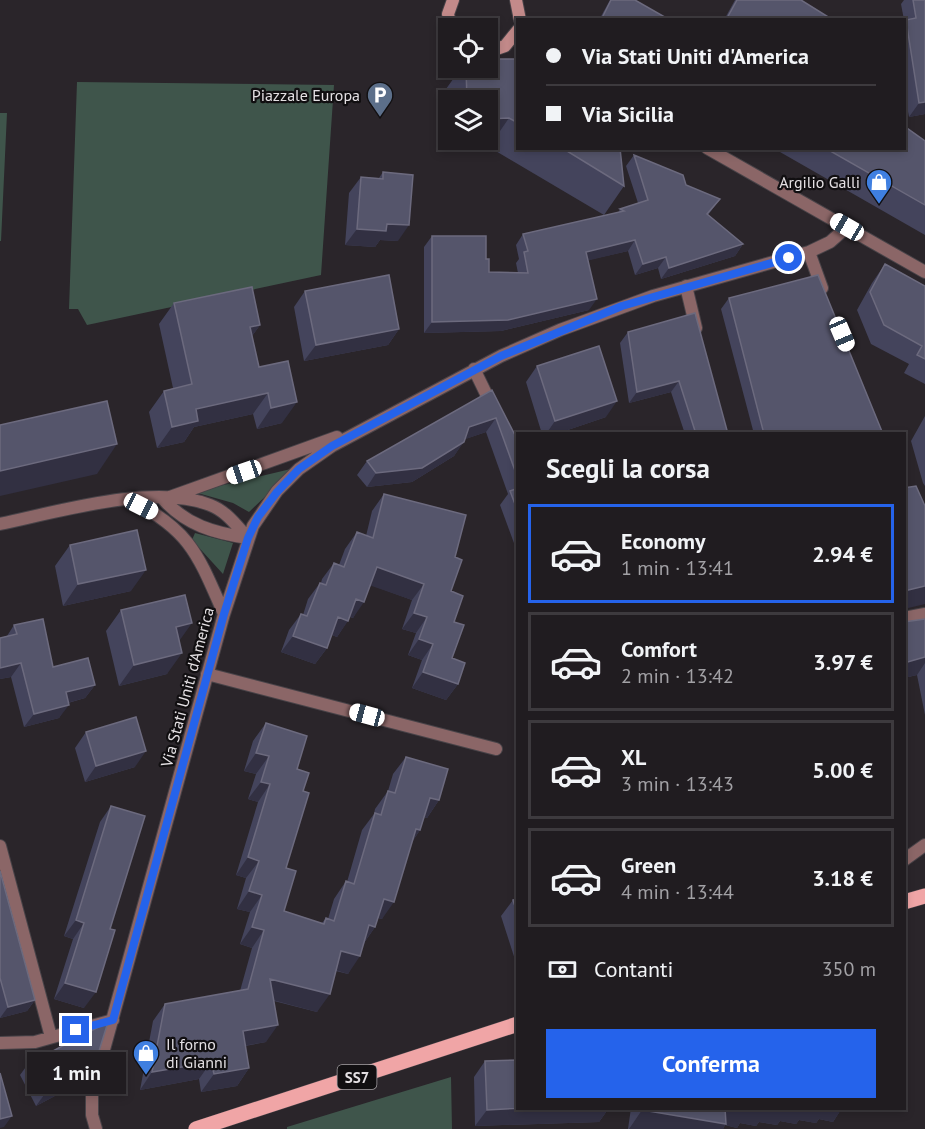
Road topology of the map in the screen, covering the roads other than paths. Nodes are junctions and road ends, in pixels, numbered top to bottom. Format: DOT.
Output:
graph roads {
  1 [pos="516,0"];
  2 [pos="449,1"];
  3 [pos="449,18"];
  4 [pos="520,18"];
  5 [pos="516,36"];
  6 [pos="498,48"];
  7 [pos="711,150"];
  8 [pos="847,227"];
  9 [pos="809,252"];
  10 [pos="925,272"];
  11 [pos="686,286"];
  12 [pos="826,296"];
  13 [pos="698,336"];
  14 [pos="474,369"];
  15 [pos="498,418"];
  16 [pos="368,425"];
  17 [pos="163,499"];
  18 [pos="129,500"];
  19 [pos="0,524"];
  20 [pos="248,538"];
  21 [pos="224,614"];
  22 [pos="925,614"];
  23 [pos="906,618"];
  24 [pos="207,674"];
  25 [pos="496,749"];
  26 [pos="925,845"];
  27 [pos="0,846"];
  28 [pos="906,859"];
  29 [pos="925,896"];
  30 [pos="906,901"];
  31 [pos="113,1020"];
  32 [pos="516,1025"];
  33 [pos="51,1038"];
  34 [pos="0,1043"];
  35 [pos="96,1129"];
  36 [pos="196,1129"];
  1 -- 4 [label="main road"];
  2 -- 3 [label="main road"];
  5 -- 6 [label="main road"];
  7 -- 8 [label="street"];
  8 -- 9 [label="street, Via Stati Uniti d'America"];
  8 -- 10 [label="street"];
  9 -- 11 [label="street, Via Stati Uniti d'America"];
  9 -- 12 [label="street"];
  11 -- 13 [label="street"];
  11 -- 14 [label="street, Via Stati Uniti d'America"];
  14 -- 15 [label="street"];
  14 -- 16 [label="street, Via Stati Uniti d'America"];
  16 -- 17 [label="street"];
  16 -- 20 [label="street, Via Stati Uniti d'America"];
  17 -- 18 [label="street"];
  17 -- 20 [label="street"];
  17 -- 20 [label="street"];
  18 -- 19 [label="street"];
  18 -- 21 [label="street"];
  20 -- 21 [label="street, Via Stati Uniti d'America"];
  21 -- 24 [label="street, Via Stati Uniti d'America"];
  22 -- 23 [label="street"];
  24 -- 25 [label="street"];
  24 -- 31 [label="street, Via Stati Uniti d'America"];
  26 -- 28 [label="street"];
  27 -- 33 [label="street"];
  29 -- 30 [label="main road"];
  31 -- 33 [label="street"];
  31 -- 35 [label="street, Via Stati Uniti d'America"];
  32 -- 36 [label="main road, SS7"];
  33 -- 34 [label="street"];
}
